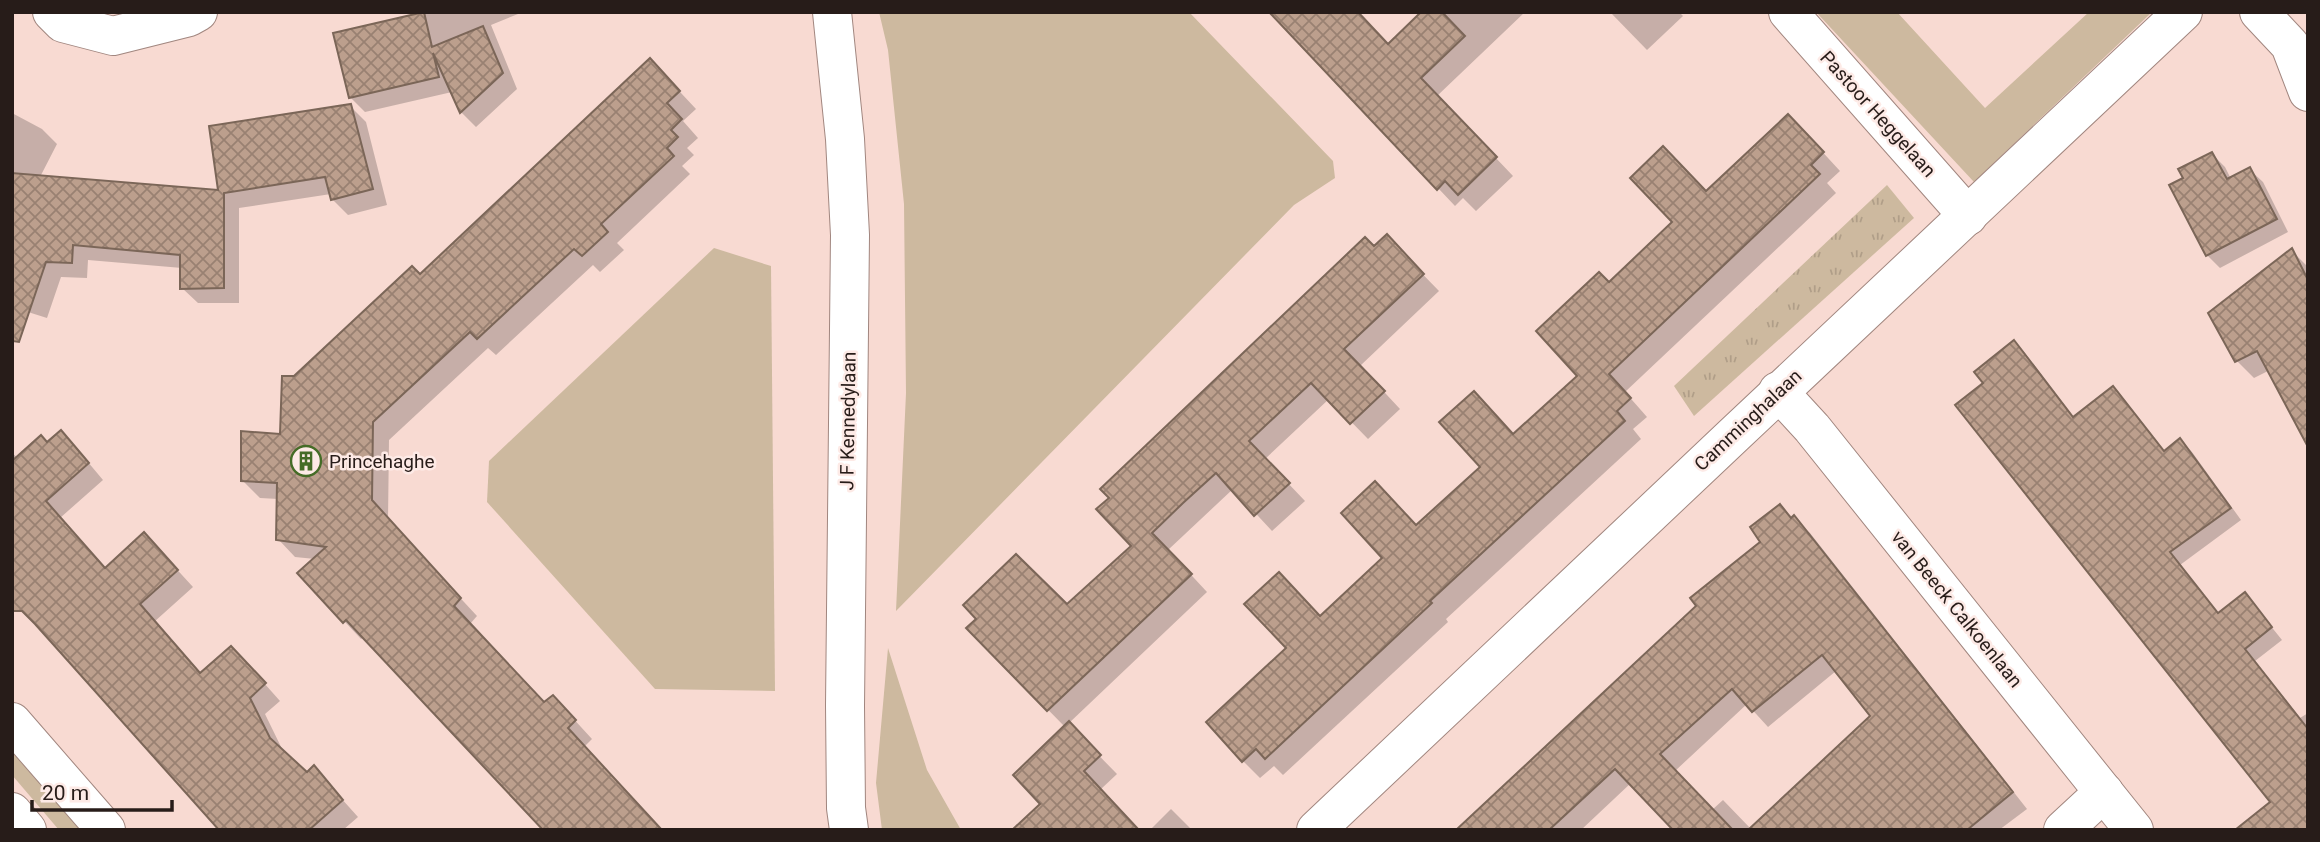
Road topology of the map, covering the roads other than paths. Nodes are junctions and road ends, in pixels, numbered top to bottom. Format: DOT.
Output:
graph roads {
  1 [pos="52,12"];
  2 [pos="198,12"];
  3 [pos="832,12"];
  4 [pos="1787,12"];
  5 [pos="2183,12"];
  6 [pos="2259,12"];
  7 [pos="2308,92"];
  8 [pos="1968,216"];
  9 [pos="1778,391"];
  10 [pos="12,722"];
  11 [pos="2104,792"];
  12 [pos="12,812"];
  13 [pos="27,830"];
  14 [pos="106,830"];
  15 [pos="849,830"];
  16 [pos="1316,830"];
  17 [pos="2063,830"];
  18 [pos="2134,830"];
  1 -- 2 [label="street"];
  3 -- 15 [label="street, J F Kennedylaan"];
  4 -- 8 [label="street, Pastoor Heggelaan"];
  5 -- 8 [label="street, Camminghalaan"];
  6 -- 7 [label="street"];
  8 -- 9 [label="street, Camminghalaan"];
  9 -- 11 [label="street, van Beeck Calkoenlaan"];
  9 -- 16 [label="street, Camminghalaan"];
  10 -- 14 [label="street"];
  11 -- 17 [label="street"];
  11 -- 18 [label="street, van Beeck Calkoenlaan"];
  12 -- 13 [label="street"];
}
